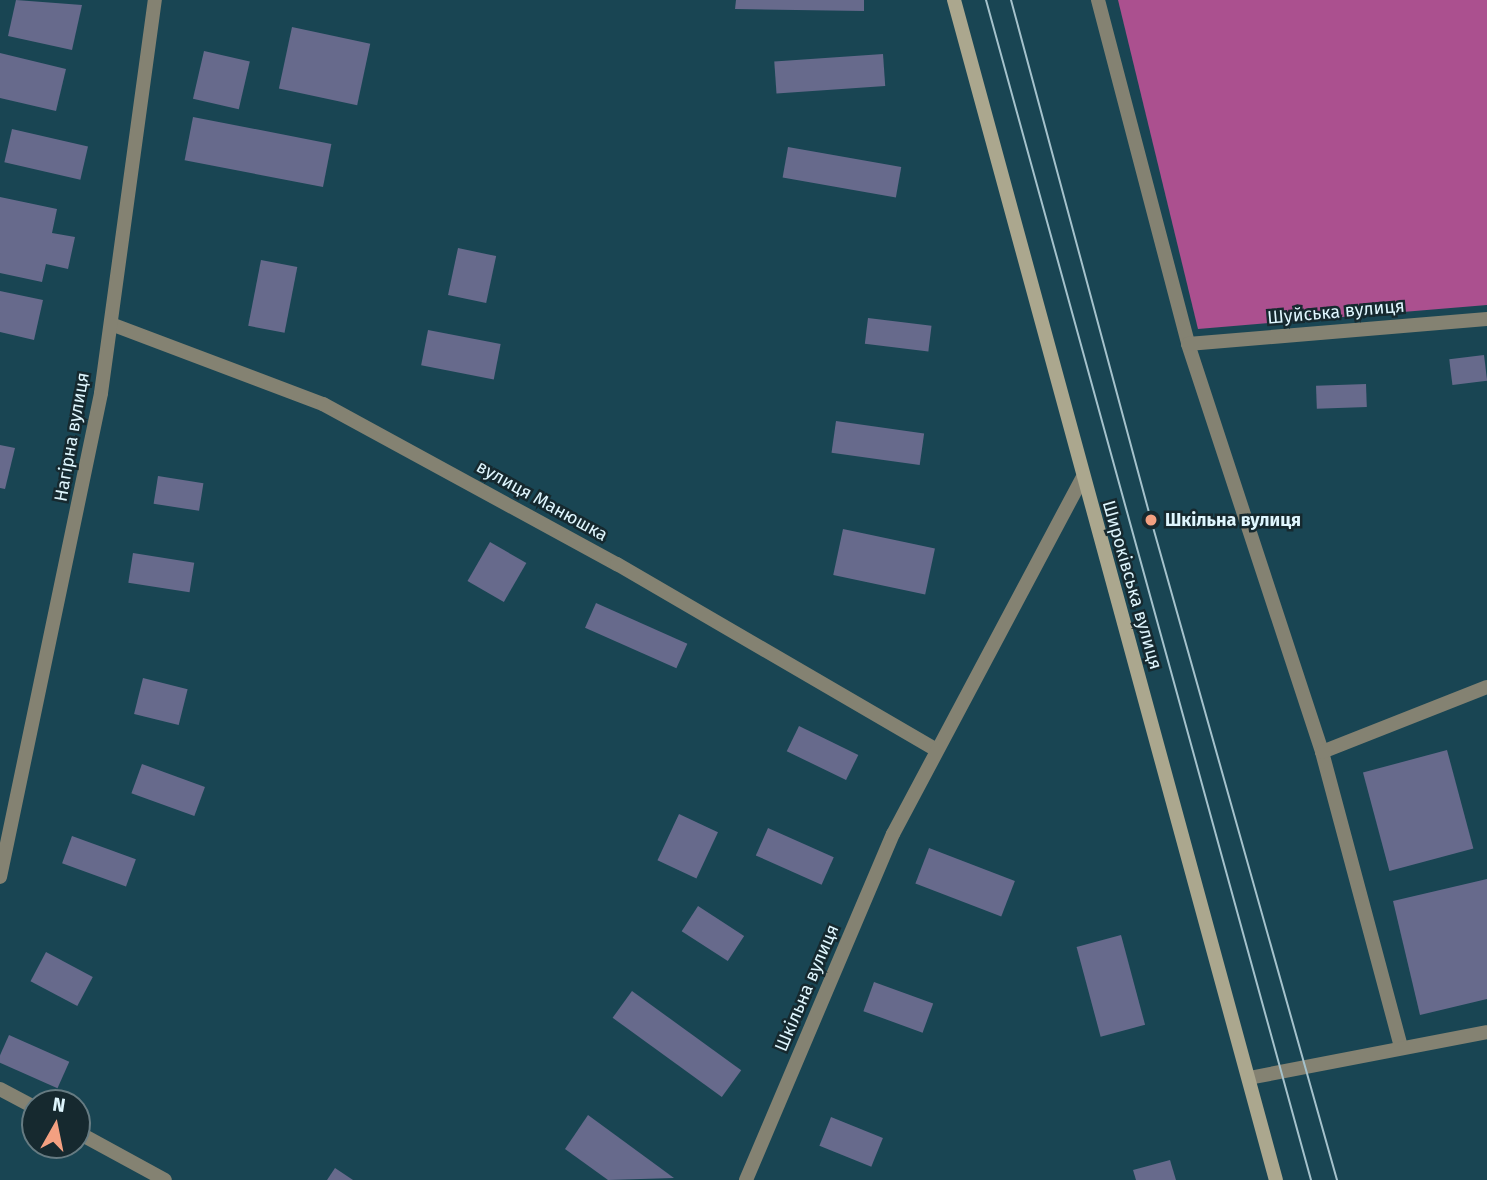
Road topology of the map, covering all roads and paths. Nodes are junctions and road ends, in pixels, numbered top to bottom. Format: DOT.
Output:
graph roads {
  1 [pos="155,0"];
  2 [pos="954,0"];
  3 [pos="1098,0"];
  4 [pos="1487,319"];
  5 [pos="111,324"];
  6 [pos="1188,344"];
  7 [pos="1082,478"];
  8 [pos="1487,687"];
  9 [pos="937,750"];
  10 [pos="1322,752"];
  11 [pos="0,877"];
  12 [pos="1487,1032"];
  13 [pos="1401,1047"];
  14 [pos="1250,1078"];
  15 [pos="0,1089"];
  16 [pos="21,1100"];
  17 [pos="91,1140"];
  18 [pos="165,1180"];
  19 [pos="746,1180"];
  20 [pos="1276,1180"];
  1 -- 5 [label="street, Нагірна вулиця"];
  2 -- 7 [label="main road, Широківська вулиця"];
  3 -- 6 [label="street"];
  4 -- 6 [label="street, Шуйська вулиця"];
  5 -- 9 [label="street, вулиця Манюшка"];
  5 -- 11 [label="street, Нагірна вулиця"];
  6 -- 10 [label="street"];
  7 -- 9 [label="street, Шкільна вулиця"];
  7 -- 14 [label="main road, Широківська вулиця"];
  8 -- 10 [label="street"];
  9 -- 19 [label="street, Шкільна вулиця"];
  10 -- 13 [label="street"];
  12 -- 13 [label="street"];
  13 -- 14 [label="street"];
  14 -- 20 [label="main road, Широківська вулиця"];
  15 -- 16 [label="street"];
  17 -- 18 [label="street"];
}
